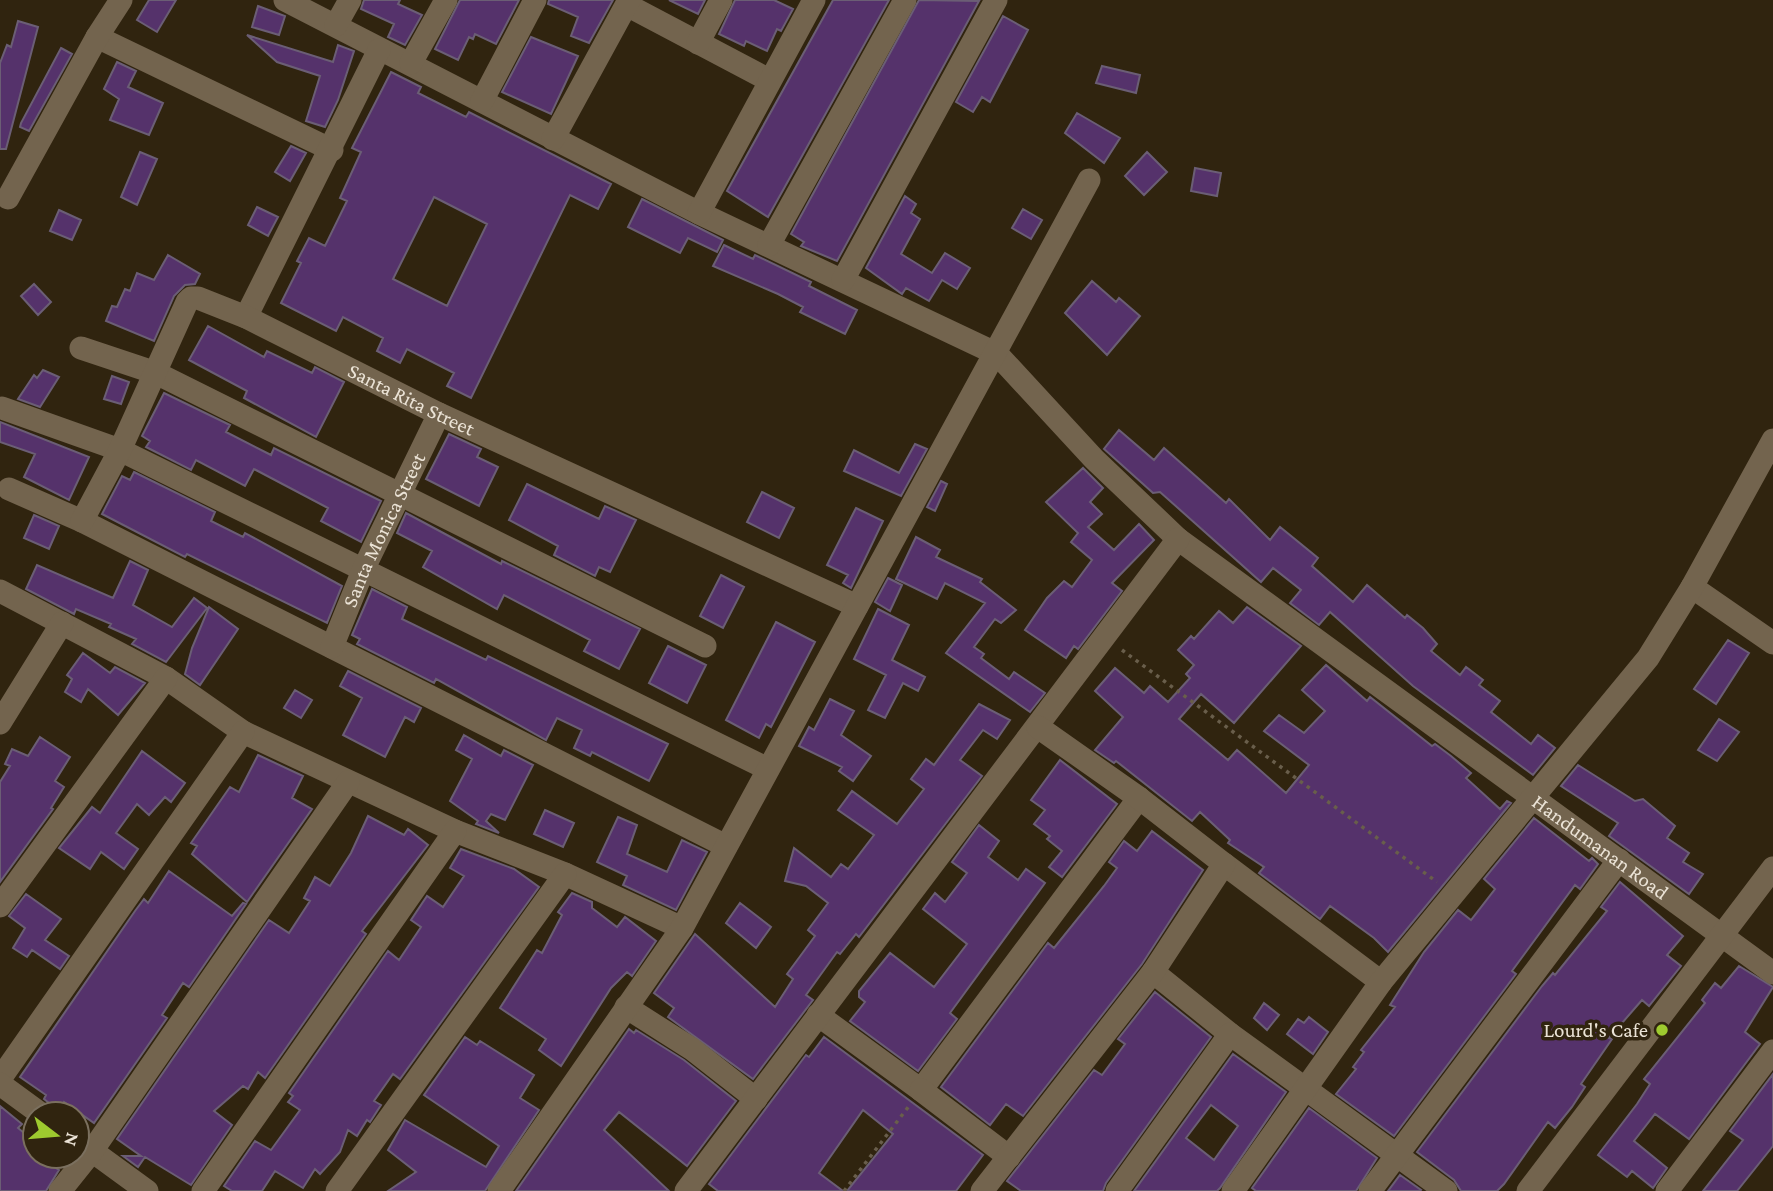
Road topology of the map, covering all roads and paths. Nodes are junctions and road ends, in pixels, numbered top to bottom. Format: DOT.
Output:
graph roads {
  1 [pos="121,0"];
  2 [pos="285,0"];
  3 [pos="350,0"];
  4 [pos="446,0"];
  5 [pos="535,0"];
  6 [pos="721,0"];
  7 [pos="814,0"];
  8 [pos="905,0"];
  9 [pos="996,0"];
  10 [pos="628,2"];
  11 [pos="336,25"];
  12 [pos="97,37"];
  13 [pos="698,43"];
  14 [pos="379,50"];
  15 [pos="411,63"];
  16 [pos="769,80"];
  17 [pos="482,101"];
  18 [pos="553,139"];
  19 [pos="332,149"];
  20 [pos="1089,180"];
  21 [pos="8,198"];
  22 [pos="699,213"];
  23 [pos="769,245"];
  24 [pos="843,280"];
  25 [pos="246,317"];
  26 [pos="81,348"];
  27 [pos="997,354"];
  28 [pos="156,373"];
  29 [pos="2,408"];
  30 [pos="439,414"];
  31 [pos="1773,440"];
  32 [pos="120,450"];
  33 [pos="9,489"];
  34 [pos="401,494"];
  35 [pos="82,522"];
  36 [pos="1178,539"];
  37 [pos="364,568"];
  38 [pos="1692,587"];
  39 [pos="0,591"];
  40 [pos="857,606"];
  41 [pos="62,623"];
  42 [pos="1104,636"];
  43 [pos="1773,643"];
  44 [pos="705,646"];
  45 [pos="332,647"];
  46 [pos="166,678"];
  47 [pos="0,723"];
  48 [pos="1038,727"];
  49 [pos="243,732"];
  50 [pos="768,769"];
  51 [pos="348,782"];
  52 [pos="1533,797"];
  53 [pos="1139,798"];
  54 [pos="455,831"];
  55 [pos="726,846"];
  56 [pos="1619,860"];
  57 [pos="1224,864"];
  58 [pos="1773,868"];
  59 [pos="565,874"];
  60 [pos="1452,892"];
  61 [pos="0,906"];
  62 [pos="682,928"];
  63 [pos="1723,936"];
  64 [pos="1153,972"];
  65 [pos="1773,973"];
  66 [pos="1381,982"];
  67 [pos="626,1007"];
  68 [pos="818,1015"];
  69 [pos="1230,1034"];
  70 [pos="1773,1051"];
  71 [pos="0,1081"];
  72 [pos="921,1090"];
  73 [pos="1308,1090"];
  74 [pos="756,1099"];
  75 [pos="24,1100"];
  76 [pos="91,1138"];
  77 [pos="91,1150"];
  78 [pos="1395,1155"];
  79 [pos="1009,1157"];
  80 [pos="72,1170"];
  81 [pos="60,1191"];
  82 [pos="146,1191"];
  83 [pos="203,1191"];
  84 [pos="337,1191"];
  85 [pos="499,1191"];
  86 [pos="686,1191"];
  87 [pos="844,1191"];
  88 [pos="982,1191"];
  89 [pos="1117,1191"];
  90 [pos="1233,1191"];
  91 [pos="1370,1191"];
  92 [pos="1446,1191"];
  93 [pos="1528,1191"];
  94 [pos="1667,1191"];
  1 -- 12 [label="street"];
  2 -- 11 [label="street"];
  3 -- 11 [label="street"];
  4 -- 15 [label="street"];
  5 -- 17 [label="street"];
  6 -- 13 [label="street"];
  7 -- 16 [label="street"];
  8 -- 23 [label="street"];
  9 -- 24 [label="street"];
  10 -- 13 [label="street"];
  10 -- 18 [label="street"];
  11 -- 14 [label="street"];
  12 -- 19 [label="street"];
  12 -- 21 [label="street"];
  13 -- 16 [label="street"];
  14 -- 15 [label="street"];
  14 -- 19 [label="street"];
  15 -- 17 [label="street"];
  16 -- 22 [label="street"];
  17 -- 18 [label="street"];
  18 -- 22 [label="street"];
  19 -- 25 [label="street"];
  20 -- 27 [label="street"];
  22 -- 23 [label="street"];
  23 -- 24 [label="street"];
  24 -- 27 [label="street"];
  25 -- 28 [label="street, Santa Rita Street"];
  25 -- 30 [label="street, Santa Rita Street"];
  26 -- 28 [label="street"];
  27 -- 36 [label="street"];
  27 -- 40 [label="street"];
  28 -- 32 [label="street, Santa Rita Street"];
  28 -- 34 [label="street"];
  29 -- 32 [label="street"];
  30 -- 34 [label="street, Santa Monica Street"];
  30 -- 40 [label="street, Santa Rita Street"];
  31 -- 38 [label="street, Handumanan Road"];
  32 -- 35 [label="street, Santa Rita Street"];
  32 -- 37 [label="street"];
  33 -- 35 [label="street"];
  34 -- 37 [label="street, Santa Monica Street"];
  34 -- 44 [label="street"];
  35 -- 45 [label="street"];
  36 -- 42 [label="street"];
  36 -- 52 [label="street"];
  37 -- 45 [label="street, Santa Monica Street"];
  37 -- 50 [label="street"];
  38 -- 43 [label="street"];
  38 -- 52 [label="street, Handumanan Road"];
  39 -- 41 [label="street"];
  40 -- 50 [label="street"];
  41 -- 46 [label="street"];
  41 -- 47 [label="street"];
  42 -- 48 [label="street"];
  42 -- 60 [label="path"];
  45 -- 55 [label="street"];
  46 -- 49 [label="street"];
  46 -- 61 [label="street"];
  48 -- 53 [label="street"];
  48 -- 68 [label="street"];
  49 -- 51 [label="street"];
  49 -- 71 [label="street"];
  50 -- 55 [label="street"];
  51 -- 54 [label="street"];
  51 -- 76 [label="street"];
  52 -- 56 [label="street, Handumanan Road"];
  52 -- 60 [label="street"];
  53 -- 57 [label="street"];
  53 -- 72 [label="street"];
  54 -- 59 [label="street"];
  54 -- 83 [label="street"];
  55 -- 62 [label="street"];
  56 -- 63 [label="street, Handumanan Road"];
  56 -- 78 [label="street"];
  57 -- 64 [label="street"];
  57 -- 66 [label="street"];
  58 -- 63 [label="street"];
  59 -- 62 [label="street"];
  59 -- 84 [label="street"];
  60 -- 66 [label="street"];
  62 -- 67 [label="street"];
  63 -- 65 [label="street, Handumanan Road"];
  63 -- 93 [label="street"];
  64 -- 69 [label="street"];
  64 -- 79 [label="street"];
  66 -- 73 [label="street"];
  67 -- 74 [label="street"];
  67 -- 85 [label="street"];
  68 -- 72 [label="street"];
  68 -- 74 [label="street"];
  69 -- 73 [label="street"];
  69 -- 89 [label="street"];
  70 -- 94 [label="street"];
  71 -- 75 [label="street"];
  72 -- 79 [label="street"];
  72 -- 87 [label="path"];
  73 -- 78 [label="street"];
  73 -- 90 [label="street"];
  74 -- 86 [label="street"];
  77 -- 82 [label="street"];
  78 -- 91 [label="street"];
  78 -- 92 [label="street"];
  79 -- 88 [label="street"];
  80 -- 81 [label="street"];
}
